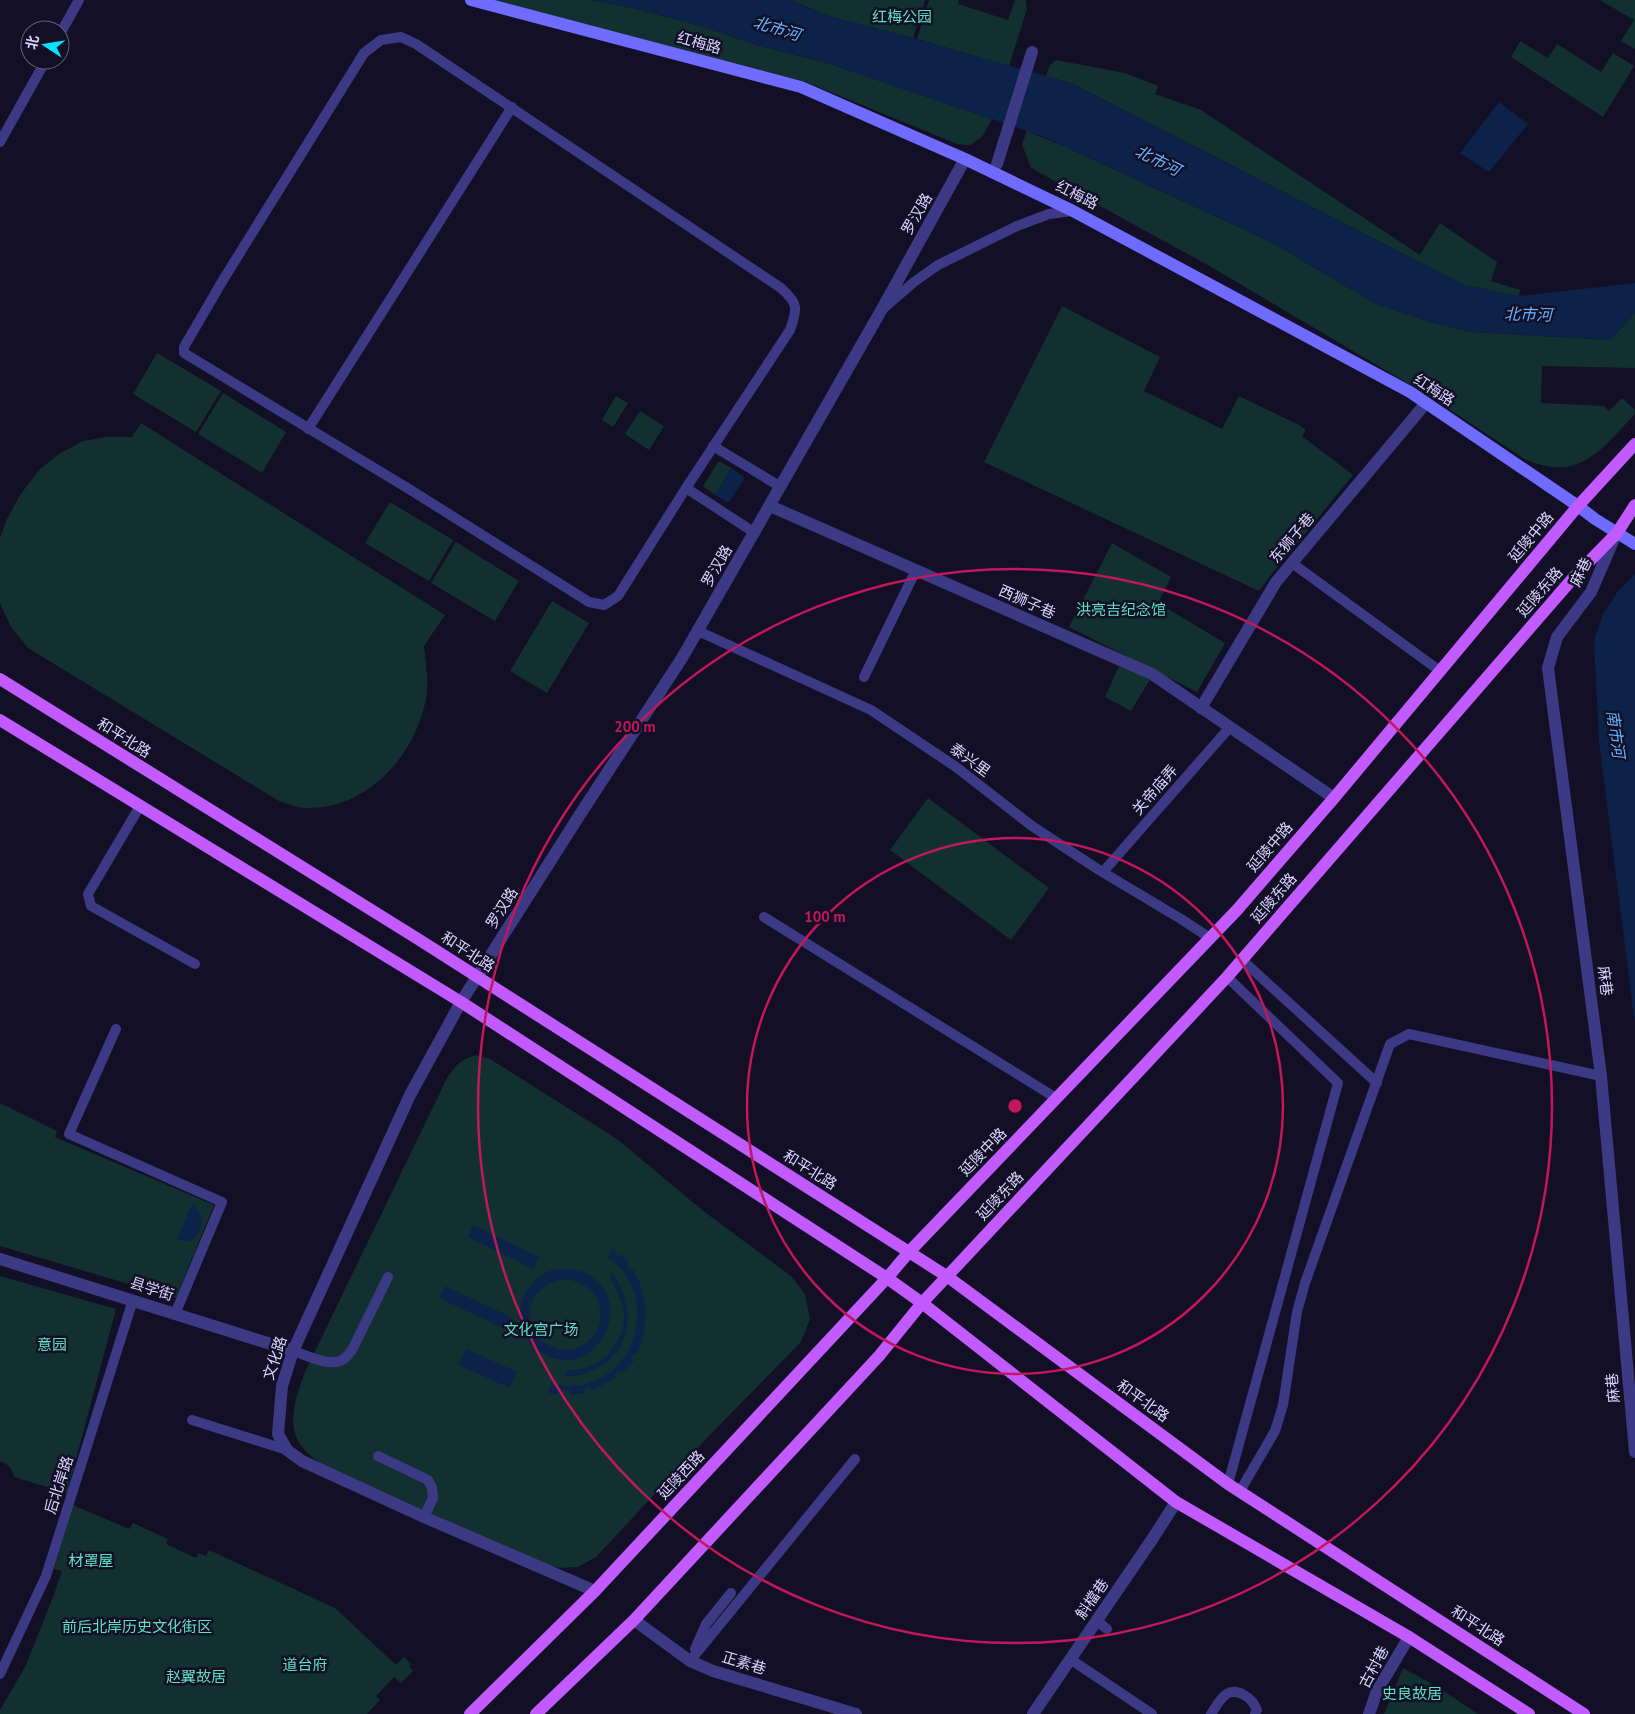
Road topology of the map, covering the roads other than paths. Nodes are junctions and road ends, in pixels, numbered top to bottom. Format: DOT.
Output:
graph roads {
  1 [pos="79,0"];
  2 [pos="471,0"];
  3 [pos="68,20"];
  4 [pos="1032,52"];
  5 [pos="39,70"];
  6 [pos="512,108"];
  7 [pos="5,122"];
  8 [pos="0,142"];
  9 [pos="965,160"];
  10 [pos="997,164"];
  11 [pos="1073,211"];
  12 [pos="882,309"];
  13 [pos="1426,403"];
  14 [pos="308,429"];
  15 [pos="1635,444"];
  16 [pos="713,446"];
  17 [pos="781,487"];
  18 [pos="686,488"];
  19 [pos="1635,505"];
  20 [pos="770,506"];
  21 [pos="1578,506"];
  22 [pos="755,533"];
  23 [pos="1617,533"];
  24 [pos="1635,544"];
  25 [pos="1292,563"];
  26 [pos="916,570"];
  27 [pos="698,631"];
  28 [pos="1440,671"];
  29 [pos="864,677"];
  30 [pos="0,679"];
  31 [pos="1201,708"];
  32 [pos="0,720"];
  33 [pos="1230,727"];
  34 [pos="1334,798"];
  35 [pos="140,806"];
  36 [pos="1103,872"];
  37 [pos="764,917"];
  38 [pos="1210,938"];
  39 [pos="1242,960"];
  40 [pos="195,964"];
  41 [pos="1228,977"];
  42 [pos="477,978"];
  43 [pos="461,1002"];
  44 [pos="116,1030"];
  45 [pos="1601,1076"];
  46 [pos="1377,1083"];
  47 [pos="1056,1098"];
  48 [pos="909,1252"];
  49 [pos="0,1259"];
  50 [pos="388,1277"];
  51 [pos="948,1277"];
  52 [pos="887,1278"];
  53 [pos="133,1300"];
  54 [pos="922,1303"];
  55 [pos="175,1314"];
  56 [pos="293,1351"];
  57 [pos="192,1420"];
  58 [pos="287,1450"];
  59 [pos="1635,1452"];
  60 [pos="378,1456"];
  61 [pos="855,1458"];
  62 [pos="1228,1484"];
  63 [pos="1240,1491"];
  64 [pos="1176,1502"];
  65 [pos="424,1517"];
  66 [pos="594,1590"];
  67 [pos="731,1593"];
  68 [pos="634,1620"];
  69 [pos="1096,1621"];
  70 [pos="1108,1629"];
  71 [pos="1409,1637"];
  72 [pos="1070,1659"];
  73 [pos="690,1661"];
  74 [pos="0,1674"];
  75 [pos="470,1714"];
  76 [pos="536,1714"];
  77 [pos="856,1714"];
  78 [pos="1033,1714"];
  79 [pos="1152,1714"];
  80 [pos="1211,1714"];
  81 [pos="1255,1714"];
  82 [pos="1369,1714"];
  83 [pos="1529,1714"];
  84 [pos="1584,1714"];
  1 -- 3 [label="lane"];
  2 -- 9 [label="street, 红梅路"];
  4 -- 10 [label="street"];
  5 -- 7 [label="lane"];
  6 -- 14 [label="lane"];
  6 -- 14 [label="lane"];
  6 -- 16 [label="lane"];
  7 -- 8 [label="lane"];
  9 -- 11 [label="street, 红梅路"];
  9 -- 12 [label="street, 罗汉路"];
  11 -- 12 [label="lane"];
  11 -- 13 [label="street, 红梅路"];
  12 -- 17 [label="street, 罗汉路"];
  13 -- 21 [label="street, 红梅路"];
  13 -- 25 [label="street, 东狮子巷"];
  14 -- 18 [label="lane"];
  15 -- 21 [label="main road, 延陵中路"];
  16 -- 17 [label="lane"];
  16 -- 18 [label="lane"];
  17 -- 20 [label="street, 罗汉路"];
  18 -- 22 [label="lane"];
  19 -- 23 [label="main road"];
  20 -- 22 [label="street, 罗汉路"];
  20 -- 26 [label="street, 西狮子巷"];
  21 -- 23 [label="street, 红梅路"];
  21 -- 28 [label="main road, 延陵中路"];
  22 -- 27 [label="street, 罗汉路"];
  23 -- 24 [label="street, 红梅路"];
  23 -- 39 [label="main road, 延陵东路"];
  23 -- 45 [label="street, 麻巷"];
  25 -- 28 [label="lane"];
  25 -- 31 [label="street, 东狮子巷"];
  26 -- 29 [label="lane"];
  26 -- 31 [label="street, 西狮子巷"];
  27 -- 36 [label="lane, 泰兴里"];
  27 -- 42 [label="street, 罗汉路"];
  28 -- 34 [label="main road, 延陵中路"];
  30 -- 42 [label="main road, 和平北路"];
  31 -- 33 [label="street, 西狮子巷"];
  32 -- 35 [label="main road"];
  33 -- 34 [label="street, 西狮子巷"];
  33 -- 36 [label="lane, 关帝庙弄"];
  34 -- 38 [label="main road, 延陵中路"];
  35 -- 40 [label="lane"];
  35 -- 43 [label="main road"];
  36 -- 38 [label="lane, 泰兴里"];
  37 -- 47 [label="lane"];
  38 -- 47 [label="main road, 延陵中路"];
  39 -- 41 [label="main road, 延陵东路"];
  39 -- 46 [label="lane"];
  41 -- 51 [label="main road, 延陵东路"];
  41 -- 62 [label="lane"];
  42 -- 43 [label="street, 文化路"];
  42 -- 48 [label="main road, 和平北路"];
  43 -- 52 [label="main road"];
  43 -- 56 [label="street, 文化路"];
  44 -- 55 [label="lane"];
  45 -- 46 [label="lane"];
  45 -- 59 [label="street, 麻巷"];
  46 -- 63 [label="lane"];
  47 -- 48 [label="main road, 延陵中路"];
  48 -- 51 [label="main road, 和平北路"];
  48 -- 52 [label="main road, 延陵西路"];
  49 -- 53 [label="street, 县学街"];
  50 -- 56 [label="lane"];
  51 -- 54 [label="main road"];
  51 -- 62 [label="main road, 和平北路"];
  52 -- 54 [label="main road"];
  52 -- 66 [label="main road, 延陵西路"];
  53 -- 55 [label="street, 县学街"];
  53 -- 74 [label="lane, 后北岸路"];
  54 -- 64 [label="main road"];
  54 -- 68 [label="main road"];
  55 -- 56 [label="street, 县学街"];
  56 -- 58 [label="street, 文化路"];
  57 -- 58 [label="lane"];
  58 -- 65 [label="street"];
  60 -- 65 [label="lane"];
  61 -- 73 [label="lane"];
  62 -- 63 [label="main road, 和平北路"];
  63 -- 84 [label="main road, 和平北路"];
  64 -- 69 [label="street, 斛檔巷"];
  64 -- 71 [label="main road"];
  65 -- 66 [label="street"];
  66 -- 75 [label="main road, 延陵西路"];
  67 -- 73 [label="lane"];
  68 -- 73 [label="street, 正素巷"];
  68 -- 76 [label="main road"];
  69 -- 70 [label="lane"];
  69 -- 72 [label="street, 斛檔巷"];
  71 -- 82 [label="street, 古村巷"];
  71 -- 83 [label="main road"];
  72 -- 78 [label="street, 斛檔巷"];
  72 -- 79 [label="lane"];
  73 -- 77 [label="street, 正素巷"];
  80 -- 81 [label="lane"];
}
